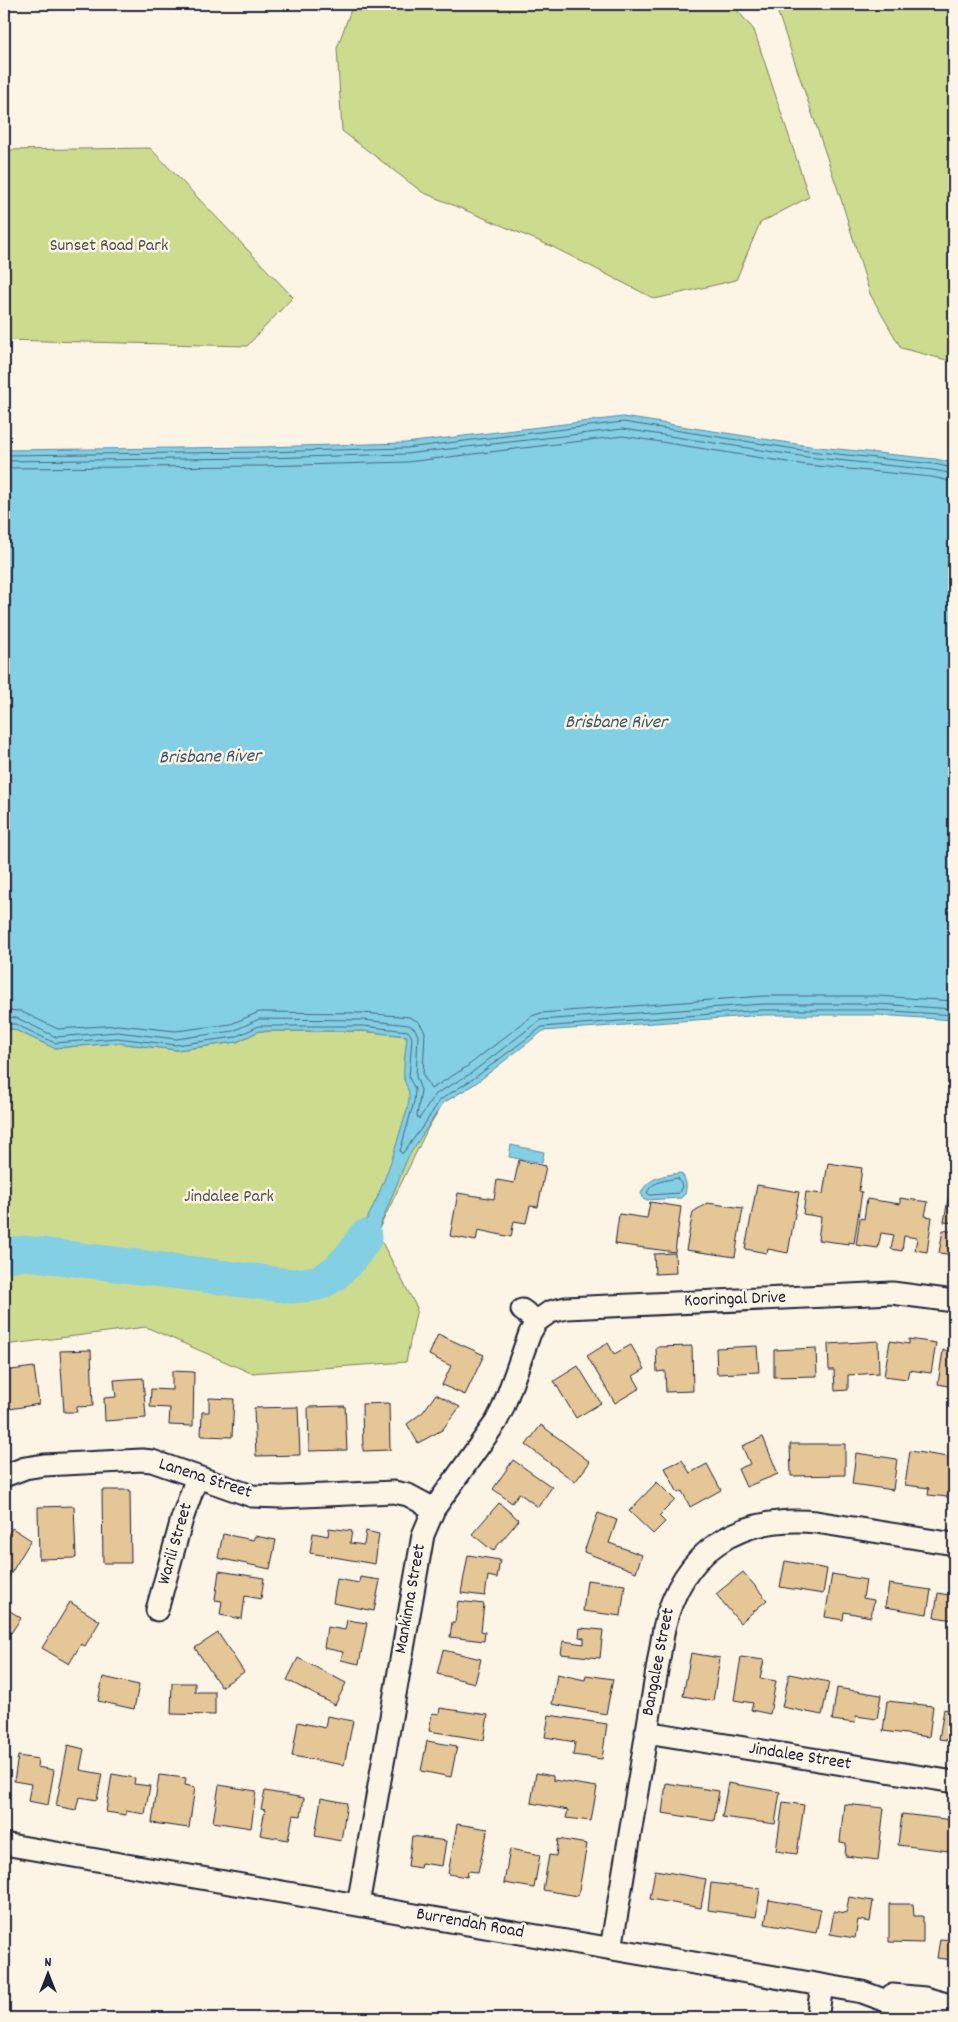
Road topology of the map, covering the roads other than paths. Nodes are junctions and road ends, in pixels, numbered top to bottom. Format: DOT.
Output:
graph roads {
  1 [pos="954,1301"];
  2 [pos="530,1315"];
  3 [pos="4,1476"];
  4 [pos="197,1477"];
  5 [pos="434,1509"];
  6 [pos="954,1544"];
  7 [pos="157,1610"];
  8 [pos="646,1732"];
  9 [pos="954,1782"];
  10 [pos="4,1844"];
  11 [pos="358,1905"];
  12 [pos="611,1949"];
  13 [pos="822,1986"];
  14 [pos="862,1992"];
  15 [pos="954,2006"];
  16 [pos="817,2018"];
  17 [pos="933,2018"];
  1 -- 2 [label="street, Kooringal Drive"];
  2 -- 5 [label="street, Mankinna Street"];
  3 -- 4 [label="street, Lanena Street"];
  4 -- 5 [label="street, Lanena Street"];
  4 -- 7 [label="street, Warili Street"];
  5 -- 11 [label="street, Mankinna Street"];
  6 -- 8 [label="street, Bangalee Street"];
  8 -- 9 [label="street, Jindalee Street"];
  8 -- 12 [label="street, Bangalee Street"];
  10 -- 11 [label="street, Burrendah Road"];
  11 -- 12 [label="street, Burrendah Road"];
  12 -- 13 [label="street, Burrendah Road"];
  13 -- 14 [label="street, Burrendah Road"];
  13 -- 16 [label="street"];
  14 -- 15 [label="street"];
  14 -- 17 [label="street, Burrendah Road"];
}
